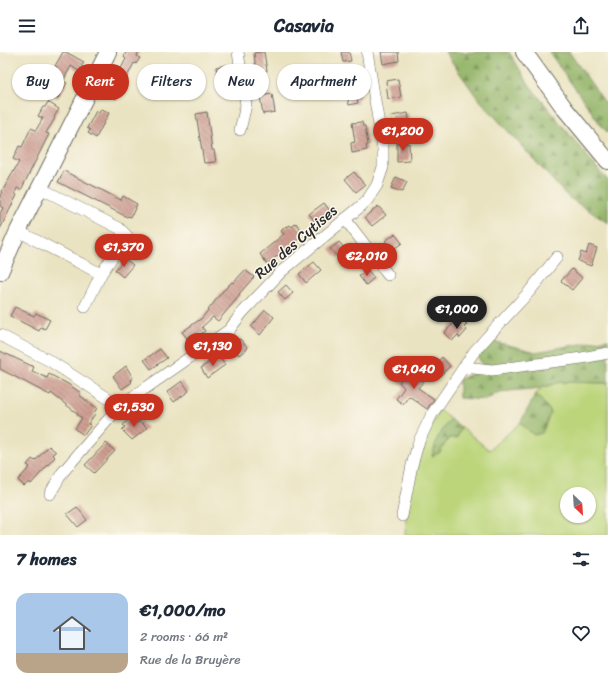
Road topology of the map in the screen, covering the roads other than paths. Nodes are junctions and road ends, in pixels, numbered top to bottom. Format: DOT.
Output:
graph roads {
  1 [pos="108,52"];
  2 [pos="238,52"];
  3 [pos="367,52"];
  4 [pos="524,52"];
  5 [pos="240,130"];
  6 [pos="608,161"];
  7 [pos="40,188"];
  8 [pos="345,219"];
  9 [pos="18,231"];
  10 [pos="557,257"];
  11 [pos="0,272"];
  12 [pos="101,274"];
  13 [pos="388,275"];
  14 [pos="85,307"];
  15 [pos="0,335"];
  16 [pos="608,353"];
  17 [pos="464,367"];
  18 [pos="120,406"];
  19 [pos="50,494"];
  20 [pos="402,516"];
  1 -- 7 [label="street"];
  2 -- 5 [label="street"];
  3 -- 8 [label="street, Rue des Cytises"];
  4 -- 6 [label="street"];
  7 -- 9 [label="street"];
  7 -- 12 [label="street"];
  8 -- 13 [label="street"];
  8 -- 18 [label="street, Rue des Cytises"];
  9 -- 11 [label="street"];
  9 -- 12 [label="street"];
  10 -- 17 [label="street"];
  12 -- 14 [label="street"];
  15 -- 18 [label="street"];
  16 -- 17 [label="street"];
  17 -- 20 [label="street"];
  18 -- 19 [label="street, Rue des Cytises"];
}
